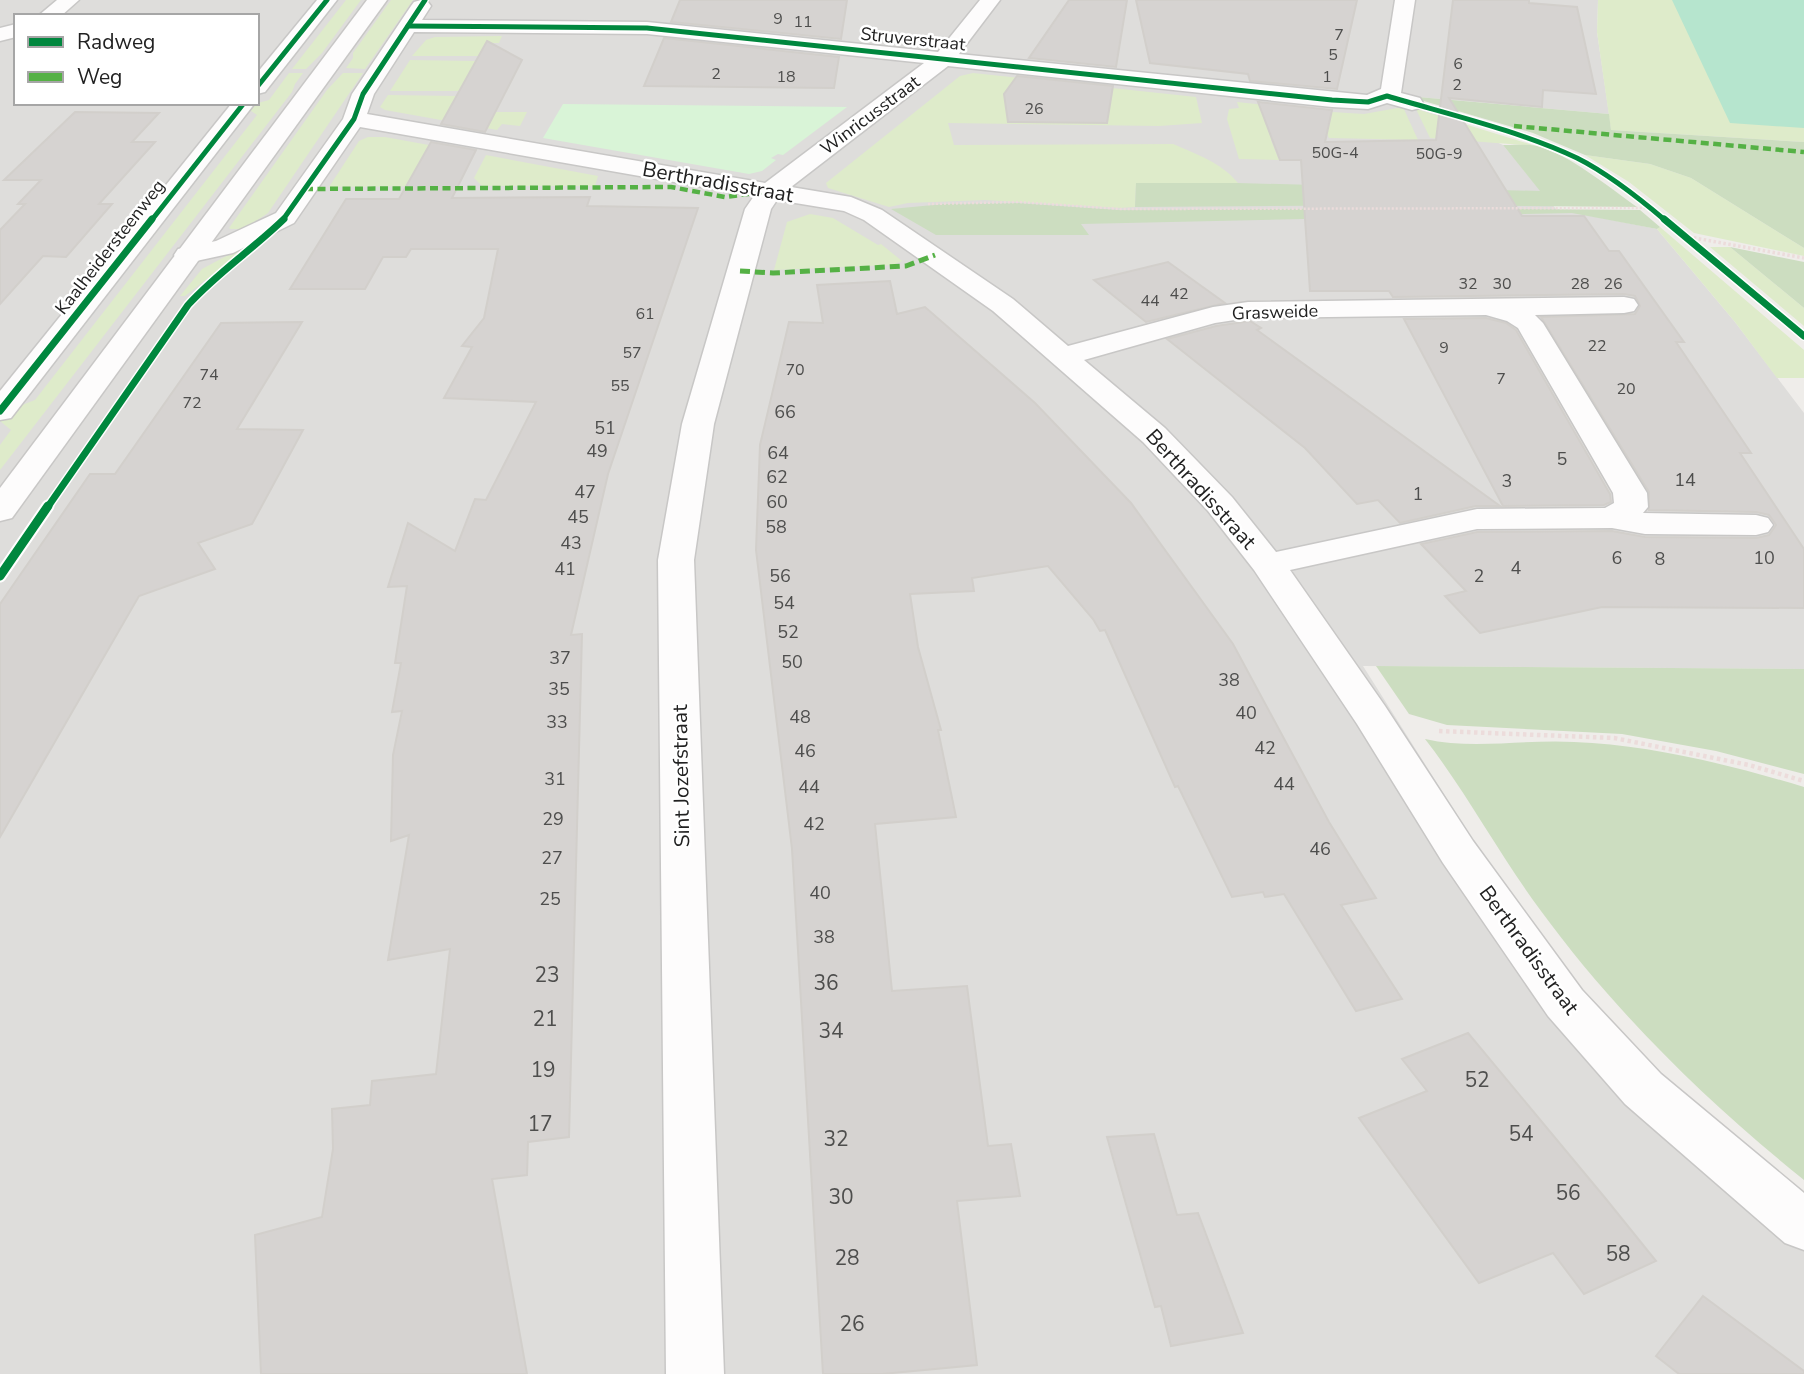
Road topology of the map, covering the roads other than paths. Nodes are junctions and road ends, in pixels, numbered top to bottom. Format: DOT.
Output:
graph roads {
  1 [pos="69,0"];
  2 [pos="327,0"];
  3 [pos="377,0"];
  4 [pos="425,0"];
  5 [pos="990,0"];
  6 [pos="1405,0"];
  7 [pos="51,14"];
  8 [pos="408,26"];
  9 [pos="946,58"];
  10 [pos="259,85"];
  11 [pos="1387,96"];
  12 [pos="1412,103"];
  13 [pos="242,105"];
  14 [pos="354,119"];
  15 [pos="770,191"];
  16 [pos="187,255"];
  17 [pos="1623,306"];
  18 [pos="1495,309"];
  19 [pos="1061,357"];
  20 [pos="0,411"];
  21 [pos="0,511"];
  22 [pos="1612,518"];
  23 [pos="1756,525"];
  24 [pos="1268,564"];
  25 [pos="1804,1226"];
  26 [pos="695,1374"];
  1 -- 7 [label="street"];
  2 -- 10 [label="street"];
  3 -- 16 [label="street"];
  4 -- 8 [label="street"];
  5 -- 9 [label="street, Winricusstraat"];
  6 -- 11 [label="street"];
  8 -- 9 [label="street, Struverstraat"];
  8 -- 14 [label="street"];
  9 -- 11 [label="street, Struverstraat"];
  9 -- 15 [label="street, Winricusstraat"];
  11 -- 12 [label="street, Struverstraat"];
  13 -- 20 [label="street, Kaalheidersteenweg"];
  14 -- 15 [label="street, Berthradisstraat"];
  14 -- 16 [label="street"];
  15 -- 19 [label="street, Berthradisstraat"];
  15 -- 26 [label="street, Sint Jozefstraat"];
  16 -- 21 [label="street"];
  17 -- 18 [label="street, Grasweide"];
  18 -- 19 [label="street, Grasweide"];
  18 -- 22 [label="street, Grasweide"];
  19 -- 24 [label="street, Berthradisstraat"];
  22 -- 23 [label="street"];
  22 -- 24 [label="street"];
  24 -- 25 [label="street, Berthradisstraat"];
}
